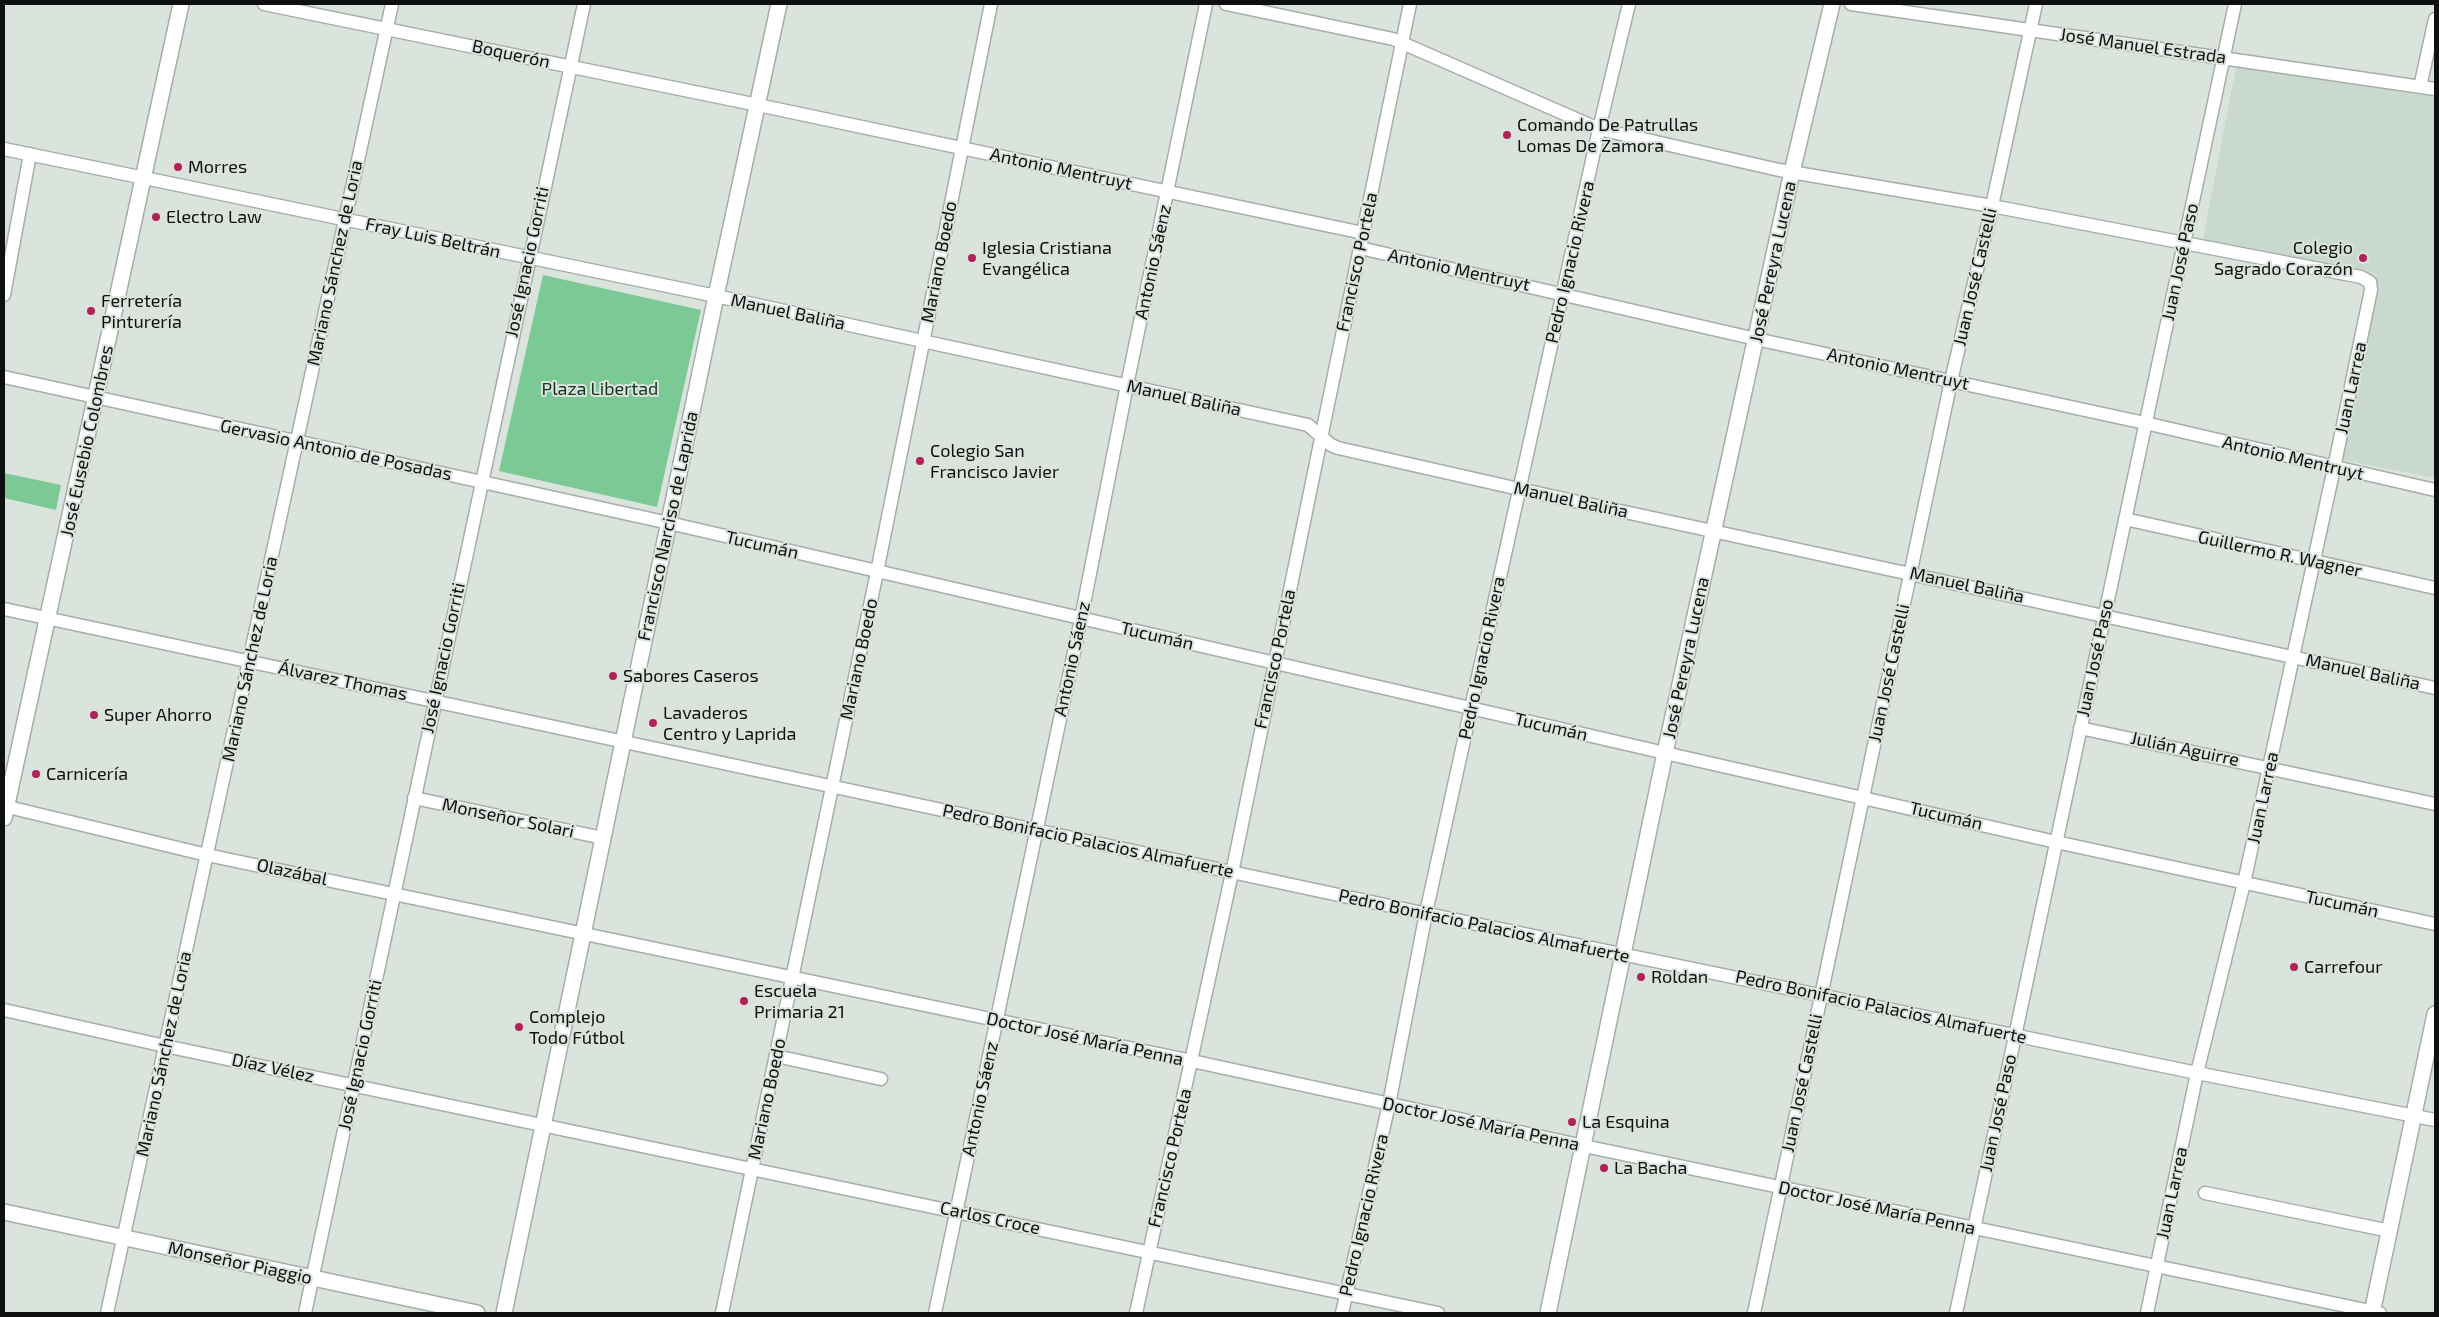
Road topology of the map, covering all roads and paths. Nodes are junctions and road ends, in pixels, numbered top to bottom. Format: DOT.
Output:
graph roads {
  1 [pos="181,4"];
  2 [pos="264,4"];
  3 [pos="392,4"];
  4 [pos="584,4"];
  5 [pos="779,4"];
  6 [pos="991,4"];
  7 [pos="1206,4"];
  8 [pos="1226,4"];
  9 [pos="1410,4"];
  10 [pos="1629,4"];
  11 [pos="1832,4"];
  12 [pos="1851,4"];
  13 [pos="2036,4"];
  14 [pos="2235,4"];
  15 [pos="2435,19"];
  16 [pos="386,28"];
  17 [pos="2031,30"];
  18 [pos="1402,42"];
  19 [pos="2223,58"];
  20 [pos="570,66"];
  21 [pos="2420,87"];
  22 [pos="2435,89"];
  23 [pos="758,105"];
  24 [pos="1599,129"];
  25 [pos="961,148"];
  26 [pos="4,149"];
  27 [pos="30,154"];
  28 [pos="1792,172"];
  29 [pos="144,178"];
  30 [pos="1168,193"];
  31 [pos="1992,206"];
  32 [pos="345,219"];
  33 [pos="1363,233"];
  34 [pos="2184,244"];
  35 [pos="1360,248"];
  36 [pos="528,257"];
  37 [pos="1563,293"];
  38 [pos="4,294"];
  39 [pos="716,296"];
  40 [pos="1756,339"];
  41 [pos="923,342"];
  42 [pos="4,377"];
  43 [pos="1951,381"];
  44 [pos="1127,386"];
  45 [pos="97,398"];
  46 [pos="2145,423"];
  47 [pos="1321,438"];
  48 [pos="297,441"];
  49 [pos="2334,468"];
  50 [pos="481,481"];
  51 [pos="1519,489"];
  52 [pos="2435,490"];
  53 [pos="2125,520"];
  54 [pos="669,523"];
  55 [pos="1715,530"];
  56 [pos="2314,561"];
  57 [pos="877,572"];
  58 [pos="1910,573"];
  59 [pos="2435,588"];
  60 [pos="4,609"];
  61 [pos="2105,615"];
  62 [pos="48,618"];
  63 [pos="1081,619"];
  64 [pos="2293,657"];
  65 [pos="249,661"];
  66 [pos="1274,663"];
  67 [pos="2435,688"];
  68 [pos="434,701"];
  69 [pos="1471,708"];
  70 [pos="2080,728"];
  71 [pos="623,742"];
  72 [pos="1665,753"];
  73 [pos="2269,767"];
  74 [pos="832,786"];
  75 [pos="1863,797"];
  76 [pos="414,798"];
  77 [pos="2435,804"];
  78 [pos="5,810"];
  79 [pos="1037,830"];
  80 [pos="602,838"];
  81 [pos="2056,842"];
  82 [pos="207,854"];
  83 [pos="1232,873"];
  84 [pos="2244,884"];
  85 [pos="394,894"];
  86 [pos="1426,913"];
  87 [pos="2435,924"];
  88 [pos="582,934"];
  89 [pos="1623,954"];
  90 [pos="792,978"];
  91 [pos="1821,994"];
  92 [pos="4,1010"];
  93 [pos="2435,1014"];
  94 [pos="997,1021"];
  95 [pos="2015,1034"];
  96 [pos="166,1046"];
  97 [pos="776,1056"];
  98 [pos="1192,1061"];
  99 [pos="2197,1073"];
  100 [pos="881,1079"];
  101 [pos="353,1085"];
  102 [pos="1389,1104"];
  103 [pos="2414,1115"];
  104 [pos="2435,1120"];
  105 [pos="542,1124"];
  106 [pos="1584,1146"];
  107 [pos="752,1168"];
  108 [pos="1780,1188"];
  109 [pos="2205,1194"];
  110 [pos="956,1211"];
  111 [pos="4,1212"];
  112 [pos="1974,1228"];
  113 [pos="2390,1231"];
  114 [pos="124,1238"];
  115 [pos="1149,1252"];
  116 [pos="2157,1266"];
  117 [pos="312,1279"];
  118 [pos="1346,1293"];
  119 [pos="108,1313"];
  120 [pos="305,1313"];
  121 [pos="477,1313"];
  122 [pos="504,1313"];
  123 [pos="722,1313"];
  124 [pos="935,1313"];
  125 [pos="1136,1313"];
  126 [pos="1342,1313"];
  127 [pos="1438,1313"];
  128 [pos="1548,1313"];
  129 [pos="1754,1313"];
  130 [pos="1956,1313"];
  131 [pos="2147,1313"];
  132 [pos="2375,1313"];
  1 -- 29 [label="street, José Eusebio Colombres"];
  2 -- 16 [label="street, Boquerón"];
  3 -- 16 [label="street, Mariano Sánchez de Loria"];
  4 -- 20 [label="street, José Ignacio Gorriti"];
  5 -- 23 [label="street, Francisco Narciso de Laprida"];
  6 -- 25 [label="street, Mariano Boedo"];
  7 -- 30 [label="street, Antonio Sáenz"];
  8 -- 18 [label="street"];
  9 -- 18 [label="street, Francisco Portela"];
  10 -- 24 [label="street, Pedro Ignacio Rivera"];
  11 -- 28 [label="street, José Pereyra Lucena"];
  12 -- 17 [label="street, José Manuel Estrada"];
  13 -- 17 [label="street, Juan José Castelli"];
  14 -- 19 [label="street, Juan José Paso"];
  15 -- 21 [label="street"];
  16 -- 20 [label="street, Boquerón"];
  16 -- 32 [label="street, Mariano Sánchez de Loria"];
  17 -- 19 [label="street, José Manuel Estrada"];
  17 -- 31 [label="street, Juan José Castelli"];
  18 -- 24 [label="street"];
  18 -- 33 [label="street, Francisco Portela"];
  19 -- 21 [label="street, José Manuel Estrada"];
  19 -- 34 [label="street, Juan José Paso"];
  20 -- 23 [label="street, Boquerón"];
  20 -- 36 [label="street, José Ignacio Gorriti"];
  21 -- 22 [label="street, José Manuel Estrada"];
  23 -- 25 [label="street, Antonio Mentruyt"];
  23 -- 39 [label="street, Francisco Narciso de Laprida"];
  24 -- 28 [label="street"];
  24 -- 37 [label="street, Pedro Ignacio Rivera"];
  25 -- 30 [label="street, Antonio Mentruyt"];
  25 -- 41 [label="street, Mariano Boedo"];
  26 -- 27 [label="street, Fray Luis Beltrán"];
  27 -- 29 [label="street, Fray Luis Beltrán"];
  27 -- 38 [label="street"];
  28 -- 31 [label="street"];
  28 -- 40 [label="street, José Pereyra Lucena"];
  29 -- 32 [label="street, Fray Luis Beltrán"];
  29 -- 45 [label="street, José Eusebio Colombres"];
  30 -- 33 [label="street, Antonio Mentruyt"];
  30 -- 44 [label="street, Antonio Sáenz"];
  31 -- 34 [label="street"];
  31 -- 43 [label="street, Juan José Castelli"];
  32 -- 36 [label="street, Fray Luis Beltrán"];
  32 -- 48 [label="street, Mariano Sánchez de Loria"];
  33 -- 35 [label="street, Francisco Portela"];
  34 -- 46 [label="street, Juan José Paso"];
  34 -- 49 [label="street, Juan Larrea"];
  35 -- 37 [label="street, Antonio Mentruyt"];
  35 -- 47 [label="street, Francisco Portela"];
  36 -- 39 [label="street, Fray Luis Beltrán"];
  36 -- 50 [label="street, José Ignacio Gorriti"];
  37 -- 40 [label="street, Antonio Mentruyt"];
  37 -- 51 [label="street, Pedro Ignacio Rivera"];
  39 -- 41 [label="street, Manuel Baliña"];
  39 -- 54 [label="street, Francisco Narciso de Laprida"];
  40 -- 43 [label="street, Antonio Mentruyt"];
  40 -- 55 [label="street, José Pereyra Lucena"];
  41 -- 44 [label="street, Manuel Baliña"];
  41 -- 57 [label="street, Mariano Boedo"];
  42 -- 45 [label="street, Gervasio Antonio de Posadas"];
  43 -- 46 [label="street, Antonio Mentruyt"];
  43 -- 58 [label="street, Juan José Castelli"];
  44 -- 47 [label="street, Manuel Baliña"];
  44 -- 63 [label="street, Antonio Sáenz"];
  45 -- 48 [label="street, Gervasio Antonio de Posadas"];
  45 -- 62 [label="street, José Eusebio Colombres"];
  46 -- 49 [label="street, Antonio Mentruyt"];
  46 -- 53 [label="street, Juan José Paso"];
  47 -- 51 [label="street, Manuel Baliña"];
  47 -- 66 [label="street, Francisco Portela"];
  48 -- 50 [label="street, Gervasio Antonio de Posadas"];
  48 -- 65 [label="street, Mariano Sánchez de Loria"];
  49 -- 52 [label="street, Antonio Mentruyt"];
  49 -- 56 [label="street, Juan Larrea"];
  50 -- 54 [label="street, Gervasio Antonio de Posadas"];
  50 -- 68 [label="street, José Ignacio Gorriti"];
  51 -- 55 [label="street, Manuel Baliña"];
  51 -- 69 [label="street, Pedro Ignacio Rivera"];
  53 -- 56 [label="street, Guillermo R. Wagner"];
  53 -- 61 [label="street, Juan José Paso"];
  54 -- 57 [label="street, Tucumán"];
  54 -- 71 [label="street, Francisco Narciso de Laprida"];
  55 -- 58 [label="street, Manuel Baliña"];
  55 -- 72 [label="street, José Pereyra Lucena"];
  56 -- 59 [label="street, Guillermo R. Wagner"];
  56 -- 64 [label="street, Juan Larrea"];
  57 -- 63 [label="street, Tucumán"];
  57 -- 74 [label="street, Mariano Boedo"];
  58 -- 61 [label="street, Manuel Baliña"];
  58 -- 75 [label="street, Juan José Castelli"];
  60 -- 62 [label="street, Álvarez Thomas"];
  61 -- 64 [label="street, Manuel Baliña"];
  61 -- 70 [label="street, Juan José Paso"];
  62 -- 65 [label="street, Álvarez Thomas"];
  62 -- 78 [label="street, José Eusebio Colombres"];
  63 -- 66 [label="street, Tucumán"];
  63 -- 79 [label="street, Antonio Sáenz"];
  64 -- 67 [label="street, Manuel Baliña"];
  64 -- 73 [label="street, Juan Larrea"];
  65 -- 68 [label="street, Álvarez Thomas"];
  65 -- 82 [label="street, Mariano Sánchez de Loria"];
  66 -- 69 [label="street, Tucumán"];
  66 -- 83 [label="street, Francisco Portela"];
  68 -- 71 [label="street, Álvarez Thomas"];
  68 -- 76 [label="street, José Ignacio Gorriti"];
  69 -- 72 [label="street, Tucumán"];
  69 -- 86 [label="street, Pedro Ignacio Rivera"];
  70 -- 73 [label="street, Julián Aguirre"];
  70 -- 81 [label="street, Juan José Paso"];
  71 -- 74 [label="street, Pedro Bonifacio Palacios Almafuerte"];
  71 -- 80 [label="street, Francisco Narciso de Laprida"];
  72 -- 75 [label="street, Tucumán"];
  72 -- 89 [label="street, José Pereyra Lucena"];
  73 -- 77 [label="street, Julián Aguirre"];
  73 -- 84 [label="street, Juan Larrea"];
  74 -- 79 [label="street, Pedro Bonifacio Palacios Almafuerte"];
  74 -- 90 [label="street, Mariano Boedo"];
  75 -- 81 [label="street, Tucumán"];
  75 -- 91 [label="street, Juan José Castelli"];
  76 -- 80 [label="street, Monseñor Solari"];
  76 -- 85 [label="street, José Ignacio Gorriti"];
  78 -- 82 [label="street, Olazábal"];
  79 -- 83 [label="street, Pedro Bonifacio Palacios Almafuerte"];
  79 -- 94 [label="street, Antonio Sáenz"];
  80 -- 88 [label="street, Francisco Narciso de Laprida"];
  81 -- 84 [label="street, Tucumán"];
  81 -- 95 [label="street, Juan José Paso"];
  82 -- 85 [label="street, Olazábal"];
  82 -- 96 [label="street, Mariano Sánchez de Loria"];
  83 -- 86 [label="street, Pedro Bonifacio Palacios Almafuerte"];
  83 -- 98 [label="street, Francisco Portela"];
  84 -- 87 [label="street, Tucumán"];
  84 -- 99 [label="street, Juan Larrea"];
  85 -- 88 [label="street, Olazábal"];
  85 -- 101 [label="street, José Ignacio Gorriti"];
  86 -- 89 [label="street, Pedro Bonifacio Palacios Almafuerte"];
  86 -- 102 [label="street, Pedro Ignacio Rivera"];
  88 -- 90 [label="street, Doctor José María Penna"];
  88 -- 105 [label="street, Francisco Narciso de Laprida"];
  89 -- 91 [label="street, Pedro Bonifacio Palacios Almafuerte"];
  89 -- 106 [label="street, José Pereyra Lucena"];
  90 -- 94 [label="street, Doctor José María Penna"];
  90 -- 97 [label="street, Mariano Boedo"];
  91 -- 95 [label="street, Pedro Bonifacio Palacios Almafuerte"];
  91 -- 108 [label="street, Juan José Castelli"];
  92 -- 96 [label="street, Díaz Vélez"];
  93 -- 103 [label="street"];
  94 -- 98 [label="street, Doctor José María Penna"];
  94 -- 110 [label="street, Antonio Sáenz"];
  95 -- 99 [label="street, Pedro Bonifacio Palacios Almafuerte"];
  95 -- 112 [label="street, Juan José Paso"];
  96 -- 101 [label="street, Díaz Vélez"];
  96 -- 114 [label="street, Mariano Sánchez de Loria"];
  97 -- 100 [label="street"];
  97 -- 107 [label="street, Mariano Boedo"];
  98 -- 102 [label="street, Doctor José María Penna"];
  98 -- 115 [label="street, Francisco Portela"];
  99 -- 103 [label="street, Pedro Bonifacio Palacios Almafuerte"];
  99 -- 116 [label="street, Juan Larrea"];
  101 -- 105 [label="street, Díaz Vélez"];
  101 -- 117 [label="street, José Ignacio Gorriti"];
  102 -- 106 [label="street, Doctor José María Penna"];
  102 -- 118 [label="street, Pedro Ignacio Rivera"];
  103 -- 104 [label="street, Pedro Bonifacio Palacios Almafuerte"];
  103 -- 113 [label="street"];
  105 -- 107 [label="street, Carlos Croce"];
  105 -- 122 [label="street, Francisco Narciso de Laprida"];
  106 -- 108 [label="street, Doctor José María Penna"];
  106 -- 128 [label="street, José Pereyra Lucena"];
  107 -- 110 [label="street, Carlos Croce"];
  107 -- 123 [label="street, Mariano Boedo"];
  108 -- 112 [label="street, Doctor José María Penna"];
  108 -- 129 [label="street, Juan José Castelli"];
  109 -- 113 [label="street"];
  110 -- 115 [label="street, Carlos Croce"];
  110 -- 124 [label="street, Antonio Sáenz"];
  111 -- 114 [label="street, Monseñor Piaggio"];
  112 -- 116 [label="street, Doctor José María Penna"];
  112 -- 130 [label="street, Juan José Paso"];
  113 -- 132 [label="street"];
  114 -- 117 [label="street, Monseñor Piaggio"];
  114 -- 119 [label="street, Mariano Sánchez de Loria"];
  115 -- 118 [label="street, Carlos Croce"];
  115 -- 125 [label="street, Francisco Portela"];
  116 -- 131 [label="street, Juan Larrea"];
  116 -- 132 [label="street, Doctor José María Penna"];
  117 -- 120 [label="street, José Ignacio Gorriti"];
  117 -- 121 [label="street, Monseñor Piaggio"];
  118 -- 126 [label="street, Pedro Ignacio Rivera"];
  118 -- 127 [label="street, Carlos Croce"];
}
